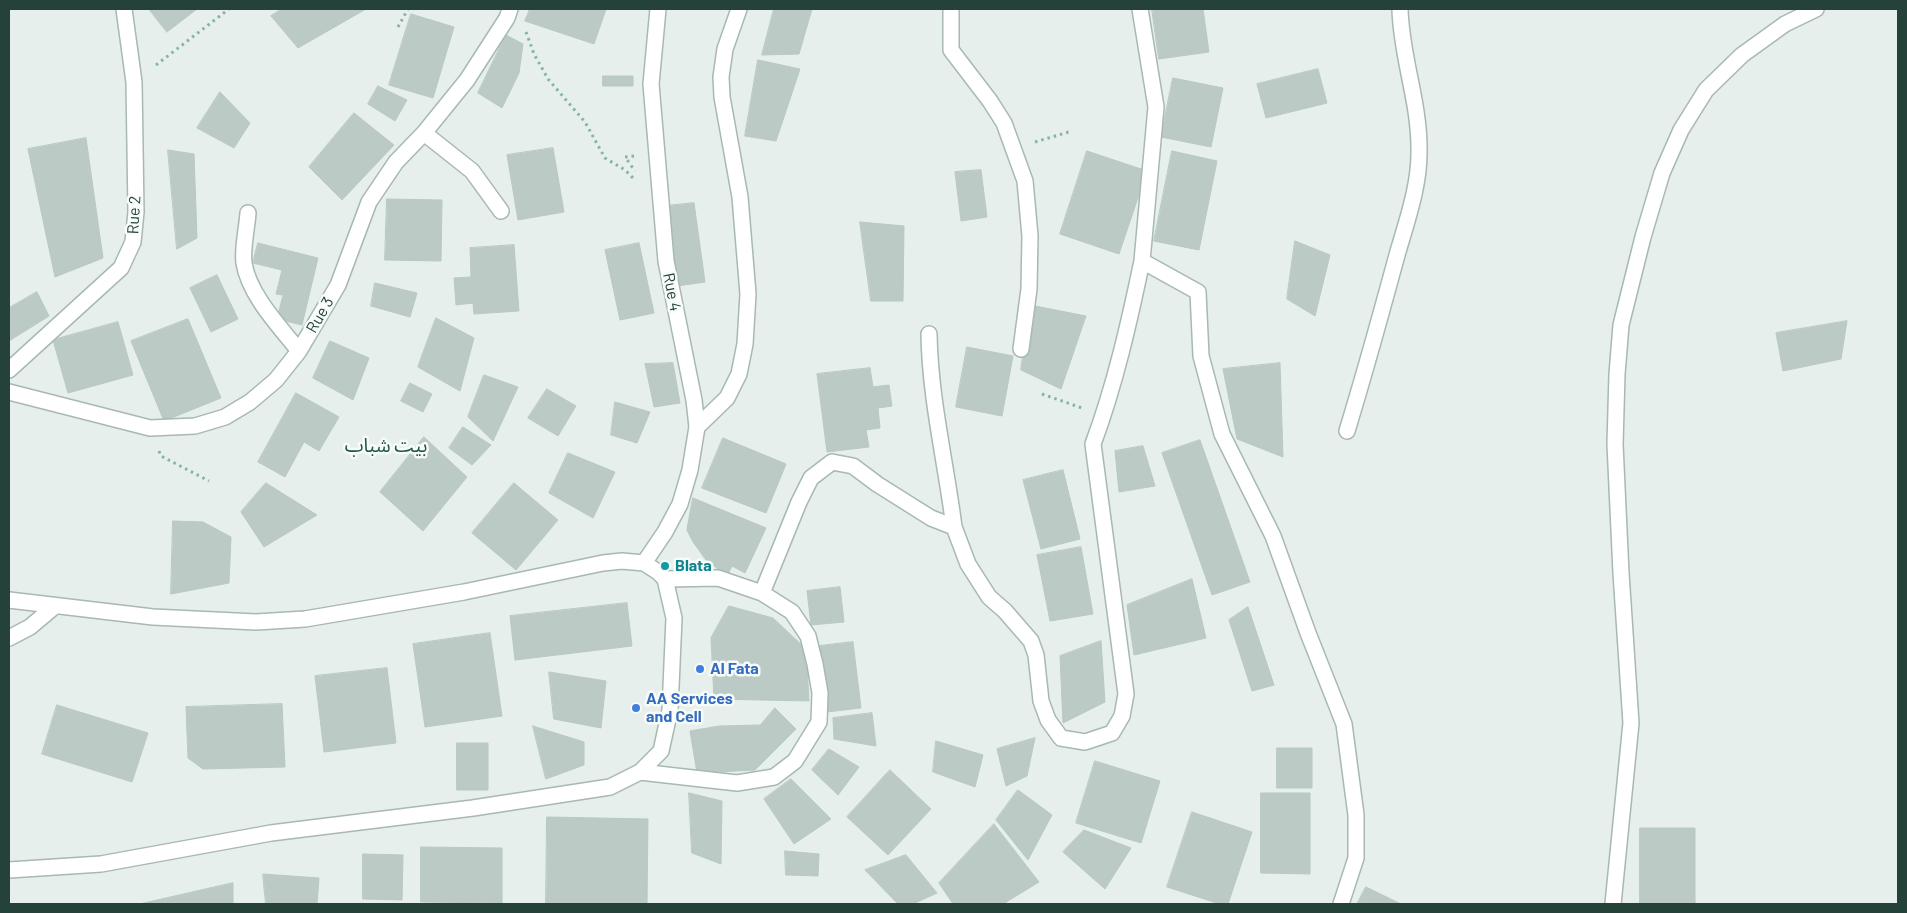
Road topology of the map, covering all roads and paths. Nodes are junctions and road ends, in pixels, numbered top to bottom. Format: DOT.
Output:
graph roads {
  1 [pos="124,9"];
  2 [pos="229,9"];
  3 [pos="408,9"];
  4 [pos="510,9"];
  5 [pos="658,9"];
  6 [pos="739,9"];
  7 [pos="951,9"];
  8 [pos="1140,9"];
  9 [pos="1400,9"];
  10 [pos="1816,9"];
  11 [pos="398,27"];
  12 [pos="534,54"];
  13 [pos="134,82"];
  14 [pos="1072,131"];
  15 [pos="424,133"];
  16 [pos="1014,147"];
  17 [pos="625,157"];
  18 [pos="636,172"];
  19 [pos="638,183"];
  20 [pos="500,212"];
  21 [pos="248,214"];
  22 [pos="1142,261"];
  23 [pos="929,334"];
  24 [pos="1021,348"];
  25 [pos="299,351"];
  26 [pos="9,370"];
  27 [pos="9,392"];
  28 [pos="1042,394"];
  29 [pos="1104,415"];
  30 [pos="697,427"];
  31 [pos="150,428"];
  32 [pos="1347,431"];
  33 [pos="209,481"];
  34 [pos="954,527"];
  35 [pos="644,563"];
  36 [pos="665,579"];
  37 [pos="762,594"];
  38 [pos="9,600"];
  39 [pos="55,606"];
  40 [pos="9,638"];
  41 [pos="640,772"];
  42 [pos="9,870"];
  43 [pos="1341,904"];
  44 [pos="1613,904"];
  1 -- 13 [label="street, Rue 2"];
  2 -- 13 [label="path"];
  3 -- 11 [label="path"];
  4 -- 15 [label="street, Rue 3"];
  5 -- 30 [label="street, Rue 4"];
  6 -- 30 [label="street"];
  7 -- 16 [label="street"];
  8 -- 22 [label="street"];
  9 -- 32 [label="street"];
  10 -- 44 [label="street"];
  12 -- 19 [label="path"];
  13 -- 26 [label="street, Rue 2"];
  14 -- 16 [label="path"];
  15 -- 20 [label="street"];
  15 -- 25 [label="street, Rue 3"];
  16 -- 24 [label="street"];
  17 -- 18 [label="path"];
  21 -- 25 [label="street"];
  22 -- 29 [label="street"];
  22 -- 43 [label="street"];
  23 -- 34 [label="street"];
  25 -- 31 [label="street, Rue 3"];
  27 -- 31 [label="street, Rue 3"];
  28 -- 29 [label="path"];
  29 -- 34 [label="street"];
  30 -- 35 [label="street, Rue 4"];
  31 -- 33 [label="path"];
  34 -- 37 [label="street"];
  35 -- 36 [label="street"];
  35 -- 39 [label="street"];
  36 -- 37 [label="street"];
  36 -- 41 [label="street"];
  37 -- 41 [label="street"];
  38 -- 39 [label="street"];
  39 -- 40 [label="street"];
  41 -- 42 [label="street"];
}
